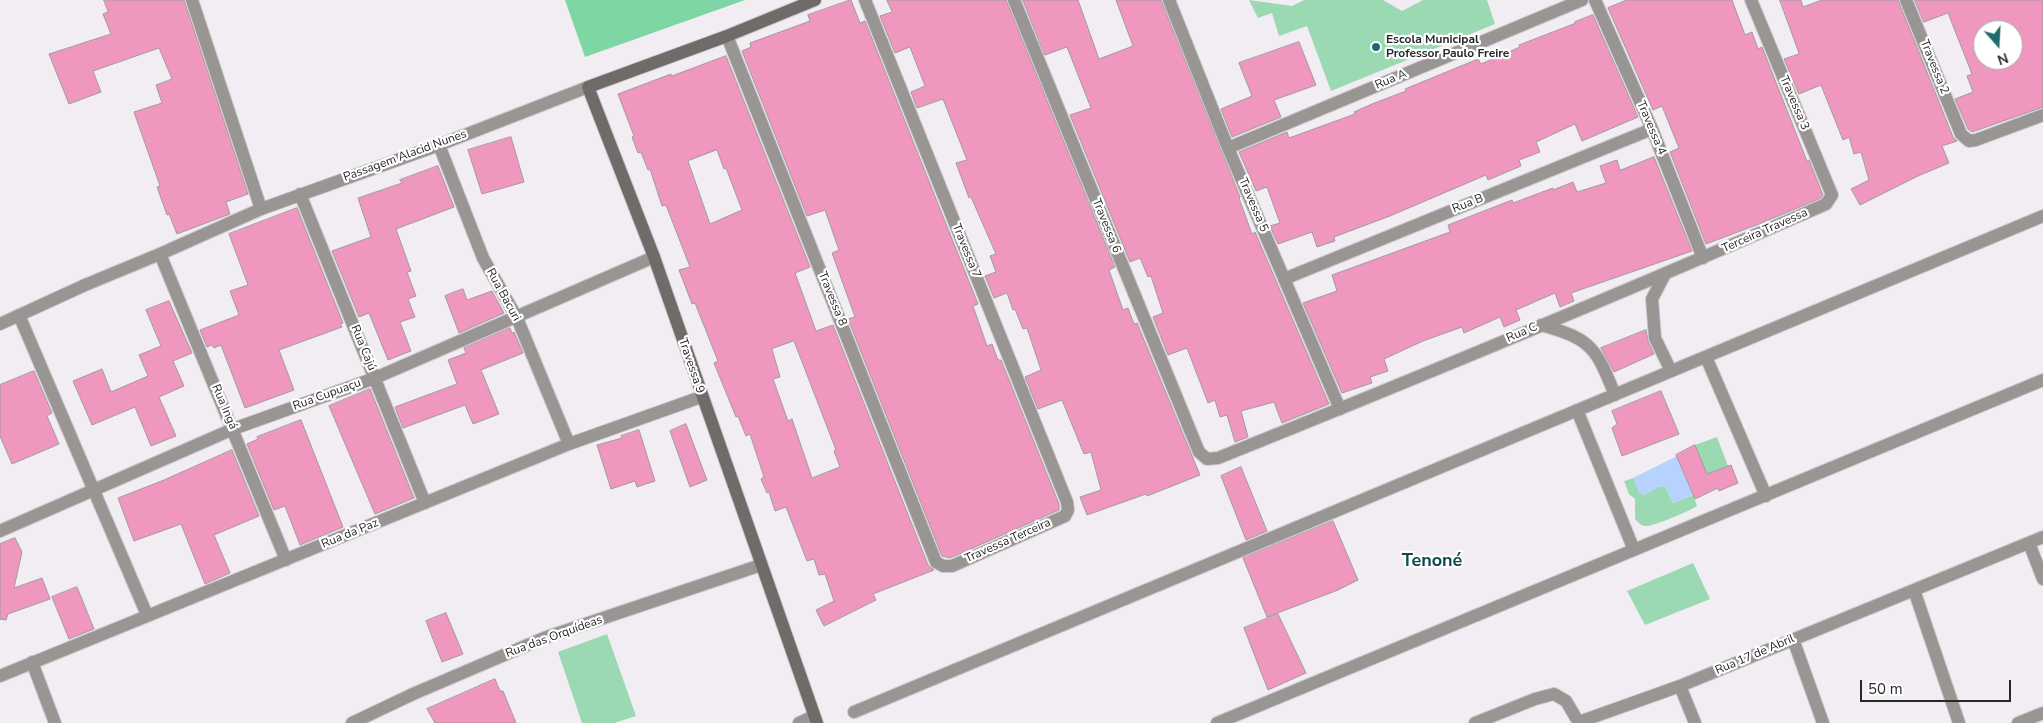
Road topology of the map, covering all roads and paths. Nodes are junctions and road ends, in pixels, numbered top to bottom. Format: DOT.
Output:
graph roads {
  1 [pos="192,0"];
  2 [pos="815,0"];
  3 [pos="865,0"];
  4 [pos="1014,0"];
  5 [pos="1169,0"];
  6 [pos="1582,0"];
  7 [pos="1595,0"];
  8 [pos="1751,0"];
  9 [pos="1906,0"];
  10 [pos="727,36"];
  11 [pos="588,87"];
  12 [pos="2043,115"];
  13 [pos="1652,129"];
  14 [pos="439,145"];
  15 [pos="1228,148"];
  16 [pos="300,194"];
  17 [pos="1826,204"];
  18 [pos="261,209"];
  19 [pos="2043,216"];
  20 [pos="160,254"];
  21 [pos="654,257"];
  22 [pos="1704,258"];
  23 [pos="1665,274"];
  24 [pos="1284,279"];
  25 [pos="19,315"];
  26 [pos="517,318"];
  27 [pos="0,324"];
  28 [pos="1541,325"];
  29 [pos="1706,357"];
  30 [pos="1672,371"];
  31 [pos="375,378"];
  32 [pos="2043,380"];
  33 [pos="1615,395"];
  34 [pos="702,397"];
  35 [pos="1340,409"];
  36 [pos="1577,410"];
  37 [pos="233,429"];
  38 [pos="569,444"];
  39 [pos="94,490"];
  40 [pos="1766,496"];
  41 [pos="1067,502"];
  42 [pos="425,503"];
  43 [pos="0,531"];
  44 [pos="2043,537"];
  45 [pos="2028,543"];
  46 [pos="1634,550"];
  47 [pos="286,560"];
  48 [pos="936,562"];
  49 [pos="761,565"];
  50 [pos="2043,579"];
  51 [pos="1914,590"];
  52 [pos="147,615"];
  53 [pos="1793,639"];
  54 [pos="32,662"];
  55 [pos="0,675"];
  56 [pos="1680,686"];
  57 [pos="854,712"];
  58 [pos="2043,713"];
  59 [pos="816,719"];
  60 [pos="55,723"];
  61 [pos="352,723"];
  62 [pos="799,723"];
  63 [pos="1217,723"];
  64 [pos="1475,723"];
  65 [pos="1579,723"];
  66 [pos="1695,723"];
  67 [pos="1823,723"];
  68 [pos="1959,723"];
  69 [pos="2018,723"];
  1 -- 18 [label="street"];
  2 -- 10 [label="street, Passagem Alacid Nunes"];
  3 -- 41 [label="street, Travessa 7"];
  4 -- 35 [label="street, Travessa 6"];
  5 -- 15 [label="street, Travessa 5"];
  6 -- 15 [label="street, Rua A"];
  7 -- 13 [label="street, Travessa 4"];
  8 -- 17 [label="street, Travessa 3"];
  9 -- 12 [label="street, Travessa 2"];
  10 -- 11 [label="street, Passagem Alacid Nunes"];
  10 -- 48 [label="street, Travessa 8"];
  11 -- 14 [label="street, Passagem Alacid Nunes"];
  11 -- 21 [label="street, Travessa 9"];
  13 -- 22 [label="street, Travessa 4"];
  13 -- 24 [label="street, Rua B"];
  14 -- 16 [label="street, Passagem Alacid Nunes"];
  14 -- 26 [label="street, Rua Bacuri"];
  15 -- 24 [label="street, Travessa 5"];
  16 -- 18 [label="street, Passagem Alacid Nunes"];
  16 -- 31 [label="street, Rua Cajú"];
  17 -- 22 [label="street, Terceira Travessa"];
  18 -- 20 [label="street, Passagem Alacid Nunes"];
  19 -- 29 [label="street"];
  20 -- 25 [label="street, Passagem Alacid Nunes"];
  20 -- 37 [label="street, Rua Ingá"];
  21 -- 26 [label="street, Rua Cupuaçu"];
  21 -- 34 [label="street, Travessa 9"];
  22 -- 23 [label="street, Rua C"];
  23 -- 28 [label="street, Rua C"];
  23 -- 30 [label="street"];
  24 -- 35 [label="street, Travessa 5"];
  25 -- 27 [label="street, Passagem Alacid Nunes"];
  25 -- 39 [label="street"];
  26 -- 31 [label="street, Rua Cupuaçu"];
  26 -- 38 [label="street, Rua Bacuri"];
  28 -- 33 [label="street"];
  28 -- 35 [label="street, Rua C"];
  29 -- 30 [label="street"];
  29 -- 40 [label="street"];
  30 -- 33 [label="street"];
  31 -- 37 [label="street, Rua Cupuaçu"];
  31 -- 42 [label="street, Rua Cajú"];
  32 -- 40 [label="street"];
  33 -- 36 [label="street"];
  34 -- 38 [label="street, Rua da Paz"];
  34 -- 49 [label="street, Travessa 9"];
  36 -- 46 [label="street"];
  36 -- 57 [label="street"];
  37 -- 39 [label="street, Rua Cupuaçu"];
  37 -- 47 [label="street, Rua Ingá"];
  38 -- 42 [label="street, Rua da Paz"];
  39 -- 43 [label="street, Rua Cupuaçu"];
  39 -- 52 [label="street"];
  40 -- 46 [label="street"];
  41 -- 48 [label="street, Travessa Terceira"];
  42 -- 47 [label="street, Rua da Paz"];
  44 -- 45 [label="street, Rua 17 de Abril"];
  45 -- 50 [label="street"];
  45 -- 51 [label="street, Rua 17 de Abril"];
  46 -- 63 [label="street"];
  47 -- 52 [label="street, Rua da Paz"];
  49 -- 59 [label="street, Travessa 9"];
  49 -- 61 [label="street, Rua das Orquídeas"];
  51 -- 53 [label="street, Rua 17 de Abril"];
  51 -- 68 [label="street"];
  52 -- 54 [label="street, Rua da Paz"];
  53 -- 56 [label="street, Rua 17 de Abril"];
  53 -- 67 [label="street"];
  54 -- 55 [label="street, Rua da Paz"];
  54 -- 60 [label="street"];
  56 -- 65 [label="street, Rua 17 de Abril"];
  56 -- 66 [label="street"];
  58 -- 69 [label="street"];
  59 -- 62 [label="street"];
  64 -- 65 [label="street, Rua 17 de Abril"];
}
